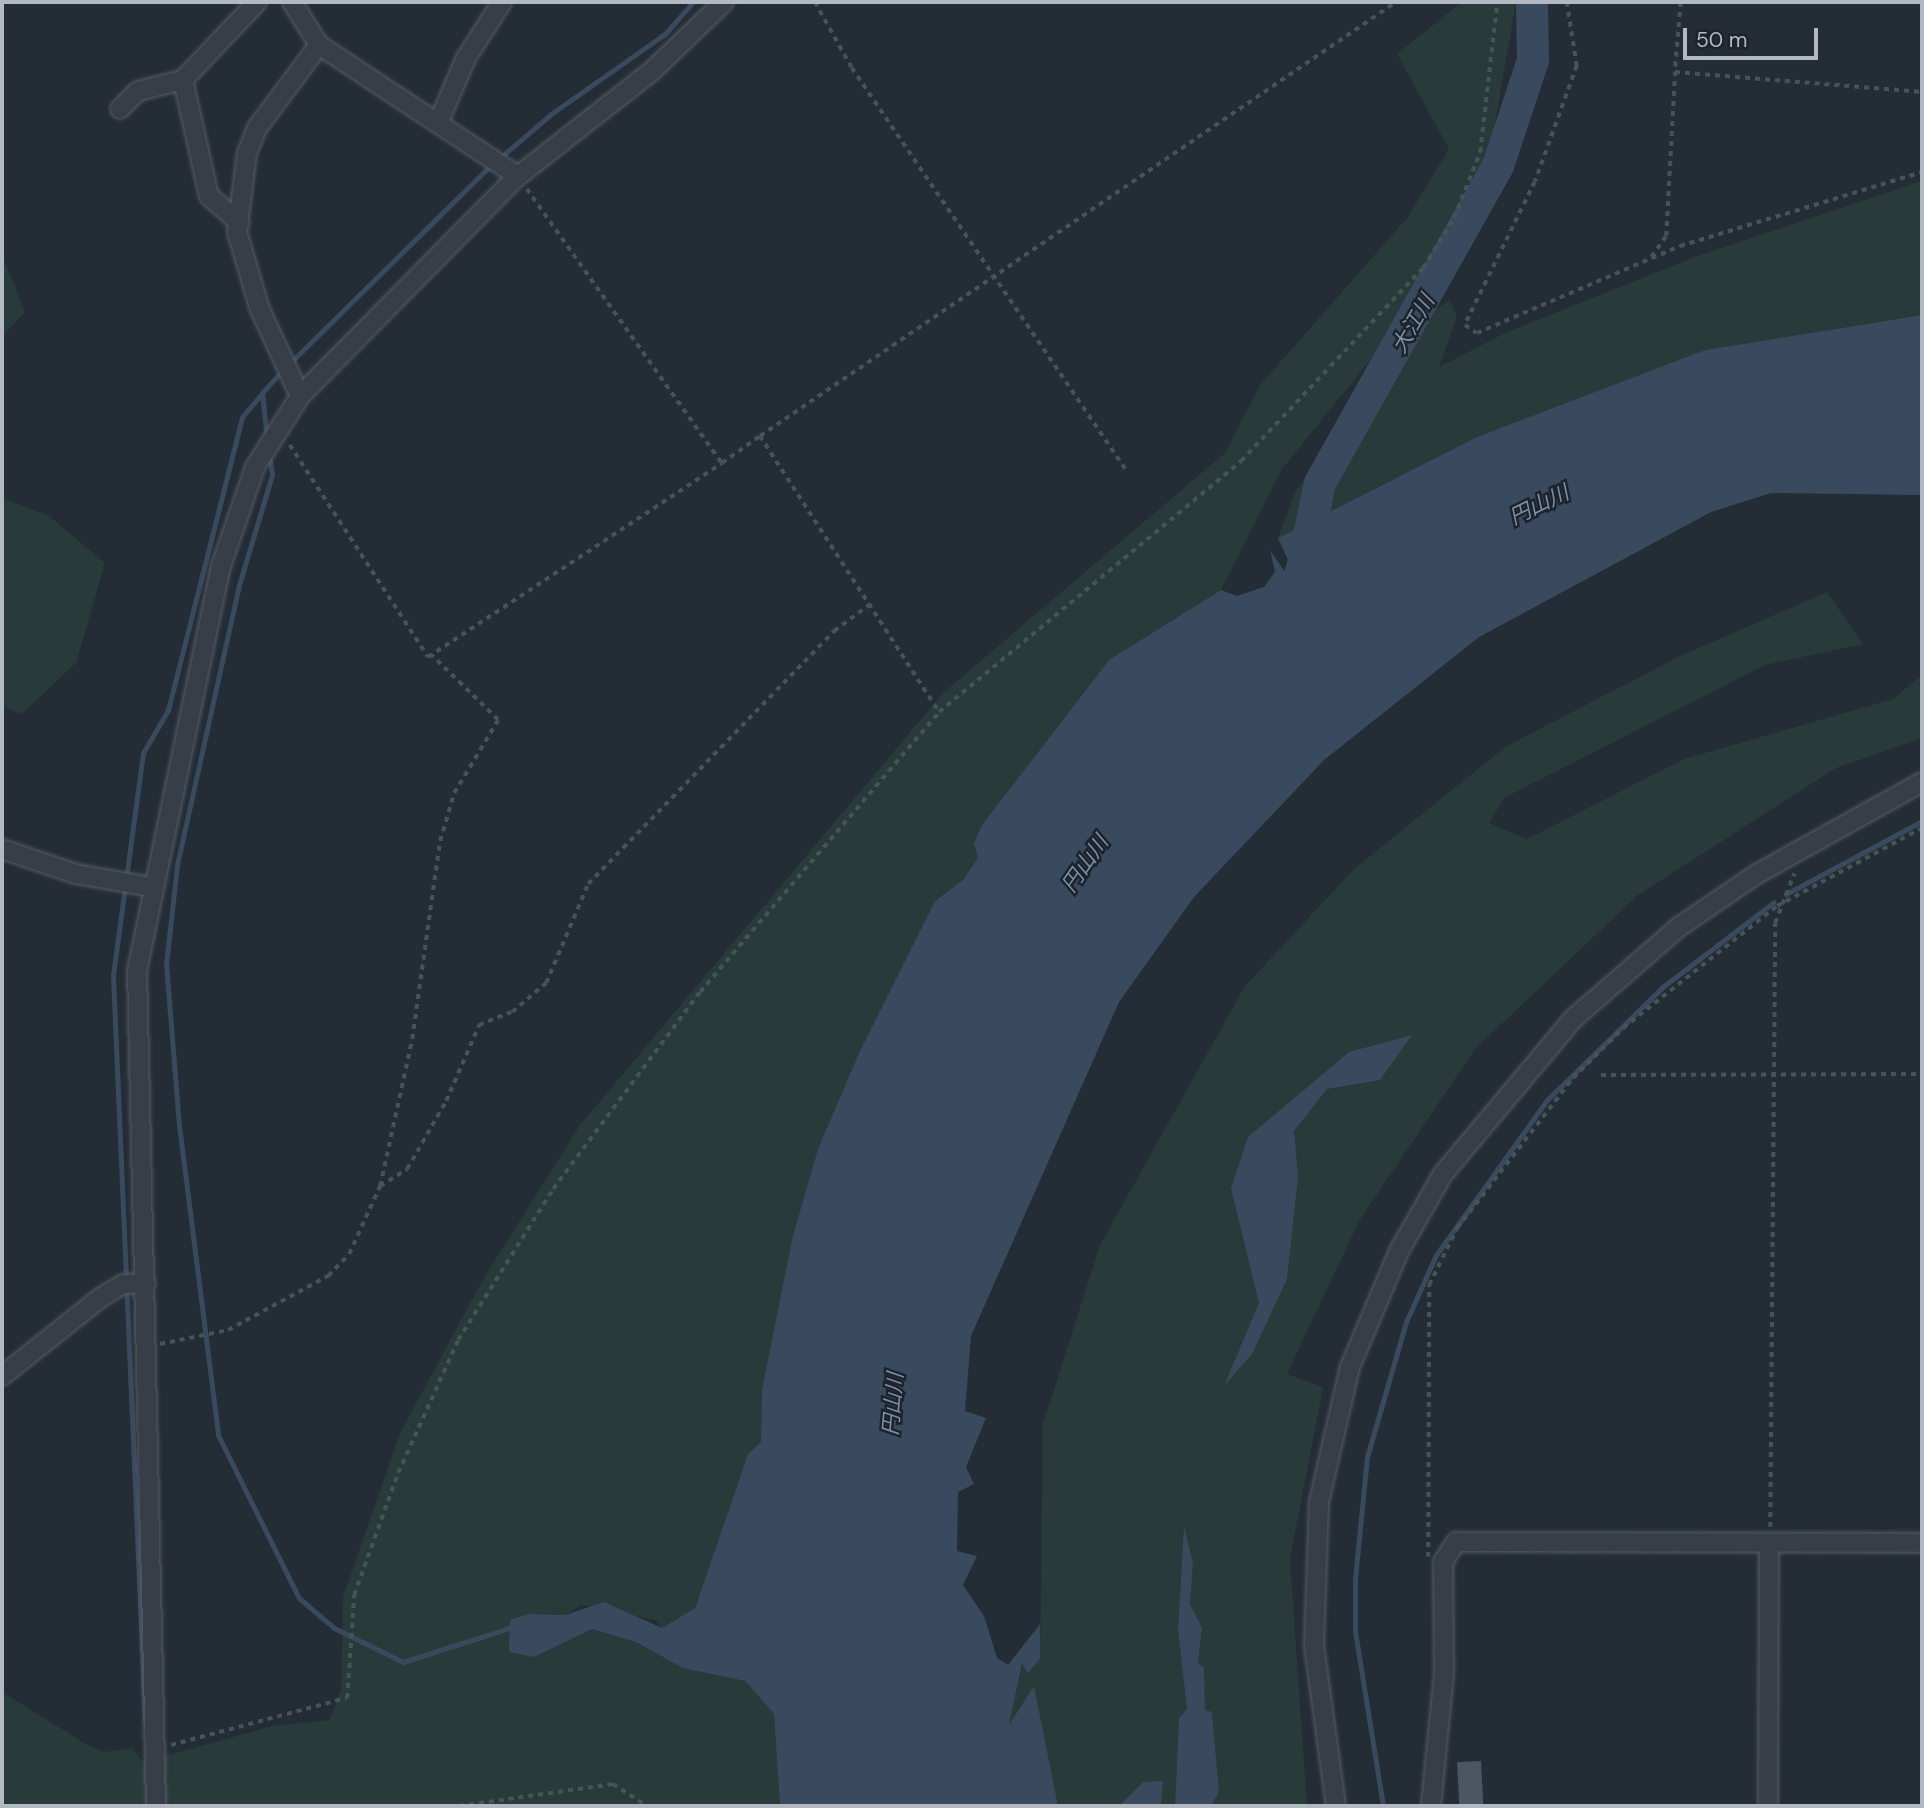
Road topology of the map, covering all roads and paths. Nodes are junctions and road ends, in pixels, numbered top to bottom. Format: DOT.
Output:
graph roads {
  1 [pos="257,2"];
  2 [pos="502,2"];
  3 [pos="724,2"];
  4 [pos="815,2"];
  5 [pos="1396,2"];
  6 [pos="1497,2"];
  7 [pos="1567,2"];
  8 [pos="1681,2"];
  9 [pos="300,7"];
  10 [pos="319,45"];
  11 [pos="1675,72"];
  12 [pos="183,80"];
  13 [pos="1922,92"];
  14 [pos="120,109"];
  15 [pos="439,121"];
  16 [pos="1922,172"];
  17 [pos="518,176"];
  18 [pos="240,223"];
  19 [pos="1650,259"];
  20 [pos="993,276"];
  21 [pos="300,396"];
  22 [pos="275,428"];
  23 [pos="760,436"];
  24 [pos="722,463"];
  25 [pos="1127,471"];
  26 [pos="873,602"];
  27 [pos="432,656"];
  28 [pos="939,712"];
  29 [pos="1922,782"];
  30 [pos="1922,828"];
  31 [pos="2,849"];
  32 [pos="151,887"];
  33 [pos="1777,906"];
  34 [pos="1774,1074"];
  35 [pos="1922,1074"];
  36 [pos="1601,1075"];
  37 [pos="380,1186"];
  38 [pos="146,1283"];
  39 [pos="146,1347"];
  40 [pos="2,1376"];
  41 [pos="1769,1543"];
  42 [pos="1922,1543"];
  43 [pos="1443,1562"];
  44 [pos="155,1749"];
  45 [pos="156,1806"];
  46 [pos="459,1806"];
  47 [pos="647,1806"];
  48 [pos="1336,1806"];
  49 [pos="1431,1806"];
  50 [pos="1768,1806"];
  1 -- 12 [label="street"];
  2 -- 15 [label="street"];
  3 -- 17 [label="street"];
  4 -- 20 [label="path"];
  5 -- 20 [label="path"];
  6 -- 28 [label="path"];
  7 -- 19 [label="path"];
  8 -- 11 [label="path"];
  9 -- 10 [label="street"];
  10 -- 15 [label="street"];
  10 -- 18 [label="street"];
  11 -- 13 [label="path"];
  11 -- 19 [label="path"];
  12 -- 14 [label="street"];
  12 -- 18 [label="street"];
  15 -- 17 [label="street"];
  16 -- 19 [label="path"];
  17 -- 21 [label="street"];
  17 -- 24 [label="path"];
  18 -- 21 [label="street"];
  20 -- 23 [label="path"];
  20 -- 25 [label="path"];
  21 -- 22 [label="street"];
  22 -- 27 [label="path"];
  22 -- 32 [label="street"];
  23 -- 24 [label="path"];
  23 -- 26 [label="path"];
  24 -- 27 [label="path"];
  26 -- 28 [label="path"];
  26 -- 37 [label="path"];
  27 -- 37 [label="path"];
  28 -- 44 [label="path"];
  29 -- 48 [label="street"];
  30 -- 33 [label="path"];
  31 -- 32 [label="street"];
  32 -- 38 [label="street"];
  33 -- 34 [label="path"];
  33 -- 43 [label="path"];
  34 -- 35 [label="path"];
  34 -- 36 [label="path"];
  34 -- 41 [label="path"];
  37 -- 39 [label="path"];
  38 -- 39 [label="street"];
  38 -- 40 [label="street"];
  39 -- 44 [label="street"];
  41 -- 42 [label="street"];
  41 -- 43 [label="street"];
  41 -- 50 [label="street"];
  43 -- 49 [label="street"];
  44 -- 45 [label="street"];
  46 -- 47 [label="path"];
}
